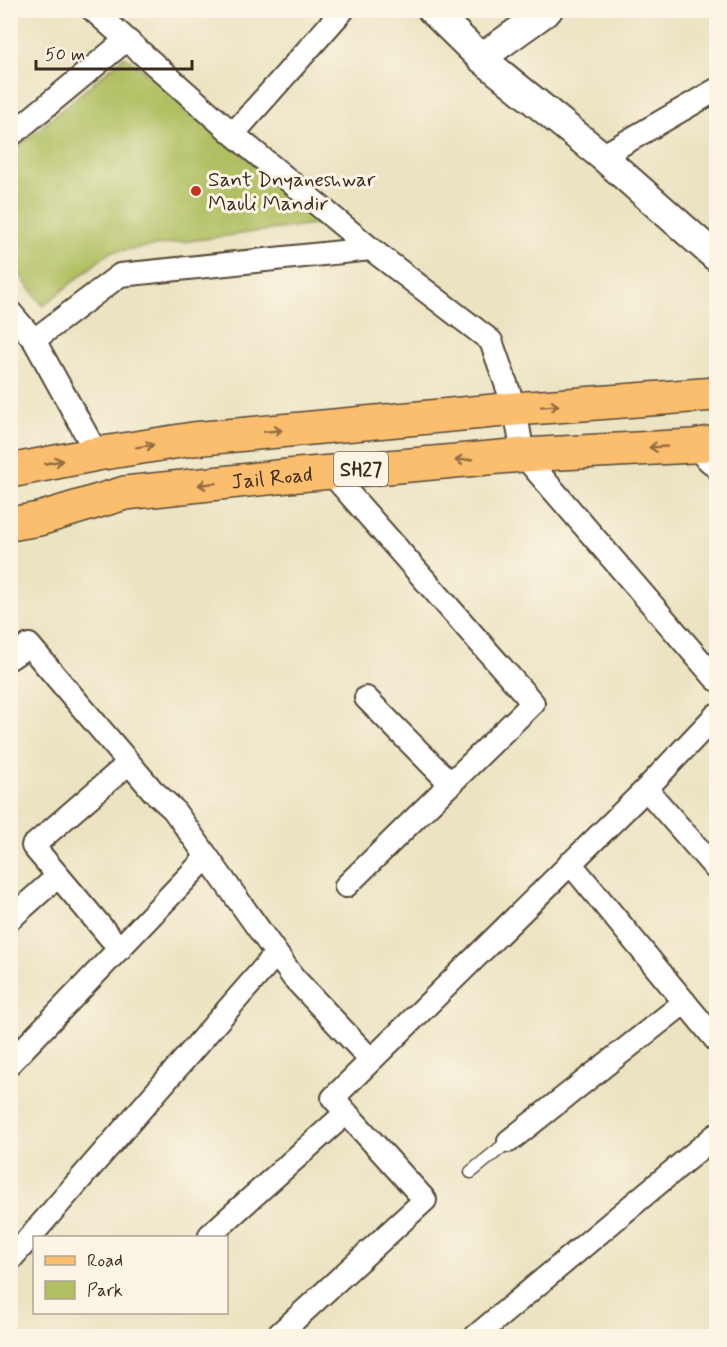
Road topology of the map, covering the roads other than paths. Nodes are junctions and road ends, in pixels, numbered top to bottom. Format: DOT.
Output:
graph roads {
  1 [pos="93,10"];
  2 [pos="343,10"];
  3 [pos="432,10"];
  4 [pos="548,10"];
  5 [pos="126,40"];
  6 [pos="481,58"];
  7 [pos="717,90"];
  8 [pos="233,134"];
  9 [pos="10,136"];
  10 [pos="602,156"];
  11 [pos="371,249"];
  12 [pos="717,257"];
  13 [pos="10,312"];
  14 [pos="34,340"];
  15 [pos="717,394"];
  16 [pos="515,409"];
  17 [pos="705,444"];
  18 [pos="97,454"];
  19 [pos="523,455"];
  20 [pos="717,467"];
  21 [pos="10,471"];
  22 [pos="330,472"];
  23 [pos="10,524"];
  24 [pos="10,658"];
  25 [pos="717,679"];
  26 [pos="366,698"];
  27 [pos="717,715"];
  28 [pos="129,762"];
  29 [pos="451,784"];
  30 [pos="646,789"];
  31 [pos="207,857"];
  32 [pos="570,863"];
  33 [pos="717,869"];
  34 [pos="58,876"];
  35 [pos="346,886"];
  36 [pos="10,919"];
  37 [pos="120,949"];
  38 [pos="276,954"];
  39 [pos="685,1002"];
  40 [pos="717,1040"];
  41 [pos="371,1060"];
  42 [pos="10,1063"];
  43 [pos="346,1113"];
  44 [pos="717,1135"];
  45 [pos="509,1141"];
  46 [pos="471,1172"];
  47 [pos="210,1235"];
  48 [pos="10,1260"];
  49 [pos="277,1336"];
  50 [pos="476,1336"];
  1 -- 5 [label="street"];
  2 -- 8 [label="street"];
  3 -- 6 [label="street"];
  4 -- 6 [label="street"];
  5 -- 8 [label="street"];
  5 -- 9 [label="street"];
  6 -- 10 [label="street"];
  7 -- 10 [label="street"];
  8 -- 11 [label="street"];
  10 -- 12 [label="street"];
  11 -- 14 [label="street"];
  11 -- 16 [label="street"];
  13 -- 14 [label="street"];
  14 -- 18 [label="street"];
  16 -- 15 [label="main road, one-way"];
  18 -- 16 [label="main road, one-way"];
  16 -- 19 [label="street"];
  17 -- 19 [label="main road, Jail Road / SH27, one-way"];
  17 -- 20 [label="street"];
  21 -- 18 [label="main road, one-way"];
  19 -- 22 [label="main road, Jail Road / SH27, one-way"];
  19 -- 25 [label="street"];
  22 -- 23 [label="main road, Jail Road / SH27, one-way"];
  22 -- 29 [label="street"];
  24 -- 28 [label="street"];
  26 -- 29 [label="street"];
  27 -- 30 [label="street"];
  28 -- 31 [label="street"];
  28 -- 34 [label="street"];
  29 -- 35 [label="street"];
  30 -- 32 [label="street"];
  30 -- 33 [label="street"];
  31 -- 37 [label="street"];
  31 -- 38 [label="street"];
  32 -- 39 [label="street"];
  32 -- 41 [label="street"];
  34 -- 36 [label="street"];
  34 -- 37 [label="street"];
  37 -- 42 [label="street"];
  38 -- 41 [label="street"];
  38 -- 48 [label="street"];
  39 -- 40 [label="street"];
  39 -- 45 [label="street"];
  41 -- 43 [label="street"];
  43 -- 47 [label="street"];
  43 -- 49 [label="street"];
  44 -- 50 [label="street"];
  45 -- 46 [label="lane"];
}
